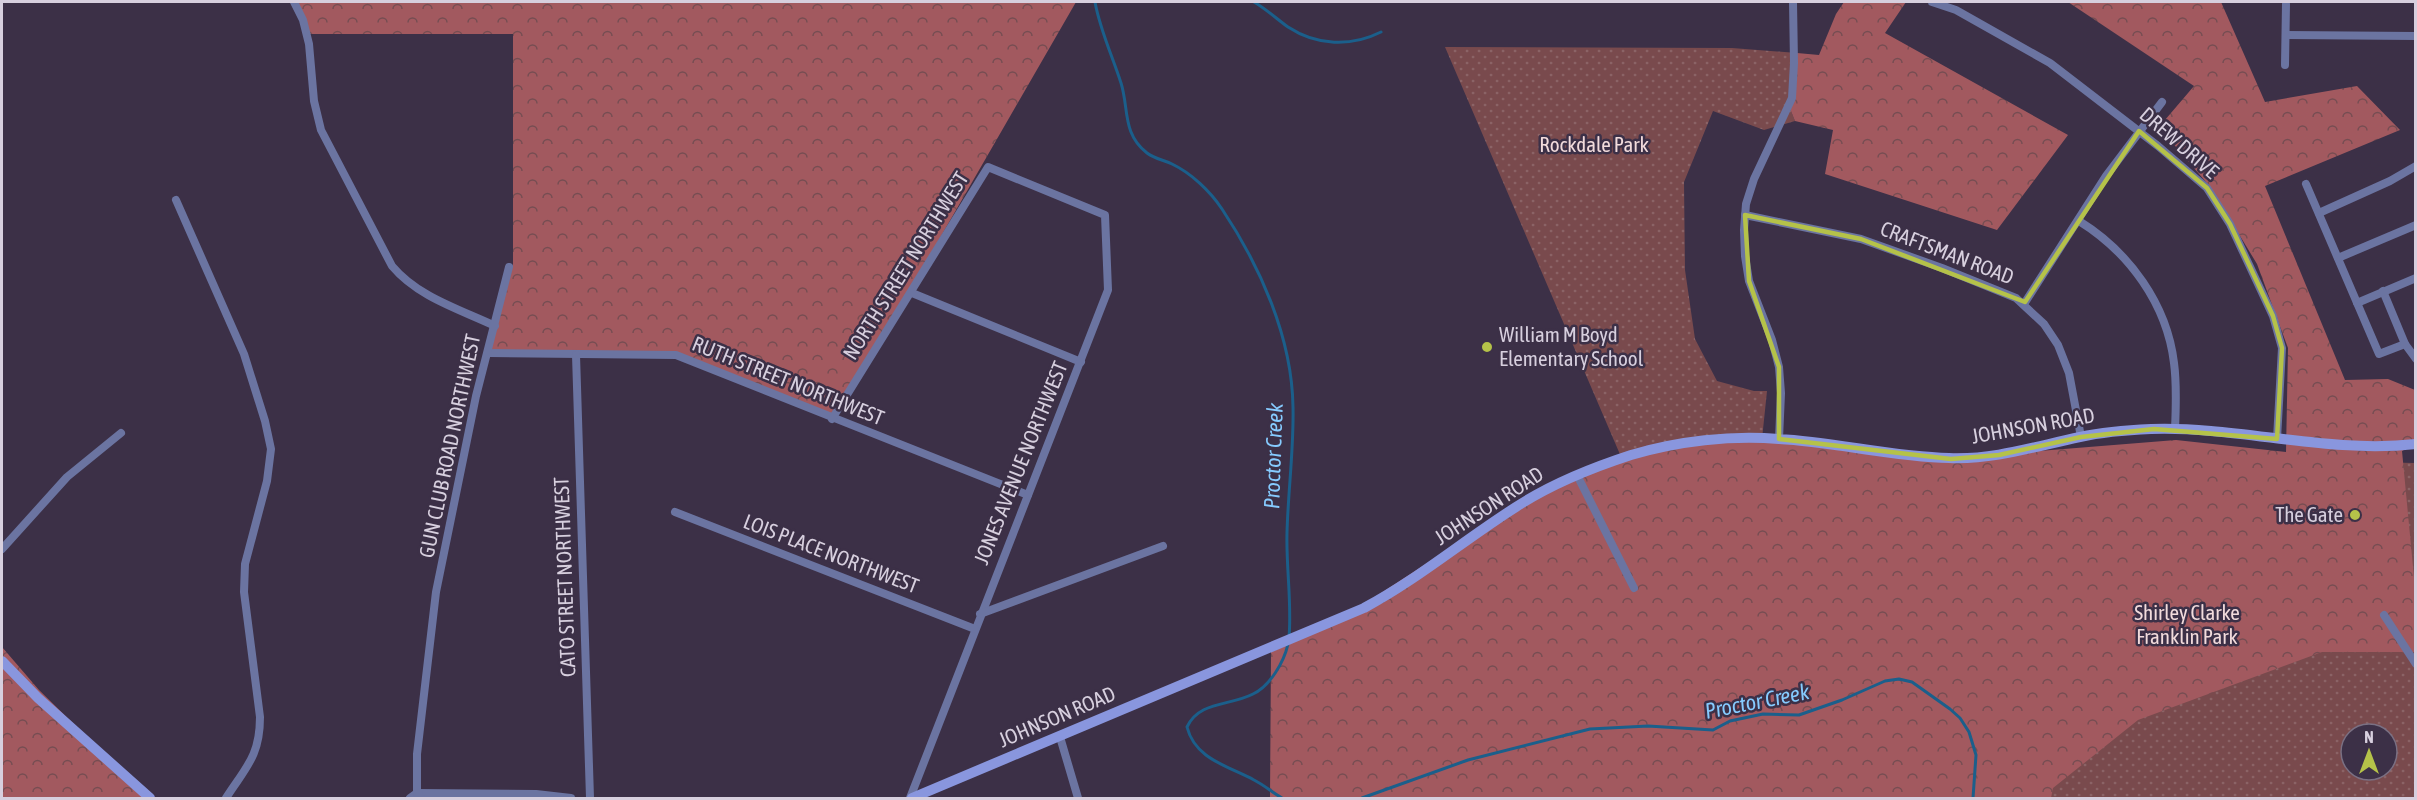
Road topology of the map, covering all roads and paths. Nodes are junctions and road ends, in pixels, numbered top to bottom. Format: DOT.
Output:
graph roads {
  1 [pos="294,2"];
  2 [pos="1793,2"];
  3 [pos="1932,2"];
  4 [pos="2286,4"];
  5 [pos="2286,35"];
  6 [pos="2415,36"];
  7 [pos="2285,65"];
  8 [pos="2162,102"];
  9 [pos="2139,131"];
  10 [pos="2415,166"];
  11 [pos="1027,184"];
  12 [pos="2306,184"];
  13 [pos="176,200"];
  14 [pos="2319,213"];
  15 [pos="1746,215"];
  16 [pos="2079,221"];
  17 [pos="2415,225"];
  18 [pos="2338,258"];
  19 [pos="508,267"];
  20 [pos="2415,278"];
  21 [pos="2384,291"];
  22 [pos="912,293"];
  23 [pos="2357,303"];
  24 [pos="2024,304"];
  25 [pos="495,326"];
  26 [pos="2405,344"];
  27 [pos="489,353"];
  28 [pos="576,355"];
  29 [pos="2415,359"];
  30 [pos="1081,362"];
  31 [pos="832,419"];
  32 [pos="2175,429"];
  33 [pos="121,433"];
  34 [pos="2081,437"];
  35 [pos="1779,439"];
  36 [pos="2277,439"];
  37 [pos="2415,444"];
  38 [pos="1577,474"];
  39 [pos="1028,495"];
  40 [pos="675,512"];
  41 [pos="1163,546"];
  42 [pos="2,549"];
  43 [pos="1634,588"];
  44 [pos="980,614"];
  45 [pos="2384,615"];
  46 [pos="975,628"];
  47 [pos="2,662"];
  48 [pos="2415,664"];
  49 [pos="1060,737"];
  50 [pos="416,797"];
  51 [pos="150,798"];
  52 [pos="226,798"];
  53 [pos="571,798"];
  54 [pos="590,798"];
  55 [pos="911,798"];
  56 [pos="1078,798"];
  1 -- 25 [label="street, GUN CLUB ROAD NORTHWEST"];
  2 -- 15 [label="street"];
  3 -- 9 [label="street, DREW DRIVE"];
  4 -- 5 [label="street"];
  5 -- 6 [label="street"];
  5 -- 7 [label="street"];
  8 -- 9 [label="street"];
  9 -- 16 [label="street"];
  9 -- 36 [label="street, DREW DRIVE"];
  10 -- 14 [label="street"];
  11 -- 22 [label="street, NORTH STREET NORTHWEST"];
  11 -- 30 [label="street, JONES AVENUE NORTHWEST"];
  12 -- 14 [label="street"];
  13 -- 52 [label="street"];
  14 -- 18 [label="street"];
  15 -- 24 [label="street, CRAFTSMAN ROAD"];
  15 -- 35 [label="street"];
  16 -- 24 [label="street"];
  16 -- 32 [label="street"];
  17 -- 18 [label="street"];
  18 -- 23 [label="street"];
  19 -- 25 [label="street"];
  20 -- 21 [label="street"];
  21 -- 23 [label="street"];
  21 -- 26 [label="street"];
  22 -- 30 [label="street"];
  22 -- 31 [label="street, NORTH STREET NORTHWEST"];
  23 -- 26 [label="street"];
  24 -- 34 [label="street, CRAFTSMAN ROAD"];
  25 -- 27 [label="street, GUN CLUB ROAD NORTHWEST"];
  26 -- 29 [label="street"];
  27 -- 28 [label="street, RUTH STREET NORTHWEST"];
  27 -- 50 [label="street, GUN CLUB ROAD NORTHWEST"];
  28 -- 31 [label="street, RUTH STREET NORTHWEST"];
  28 -- 54 [label="street, CATO STREET NORTHWEST"];
  30 -- 39 [label="street, JONES AVENUE NORTHWEST"];
  31 -- 39 [label="street, RUTH STREET NORTHWEST"];
  32 -- 34 [label="street, JOHNSON ROAD"];
  32 -- 36 [label="street, JOHNSON ROAD"];
  33 -- 42 [label="street"];
  34 -- 35 [label="street, JOHNSON ROAD"];
  35 -- 38 [label="street, JOHNSON ROAD"];
  36 -- 37 [label="street, JOHNSON ROAD"];
  38 -- 43 [label="street"];
  38 -- 49 [label="street, JOHNSON ROAD"];
  39 -- 44 [label="street, JONES AVENUE NORTHWEST"];
  40 -- 46 [label="street, LOIS PLACE NORTHWEST"];
  41 -- 44 [label="street"];
  44 -- 46 [label="street, JONES AVENUE NORTHWEST"];
  45 -- 48 [label="street"];
  46 -- 55 [label="street, JONES AVENUE NORTHWEST"];
  47 -- 51 [label="street"];
  49 -- 55 [label="street, JOHNSON ROAD"];
  49 -- 56 [label="street"];
  50 -- 53 [label="street"];
}
